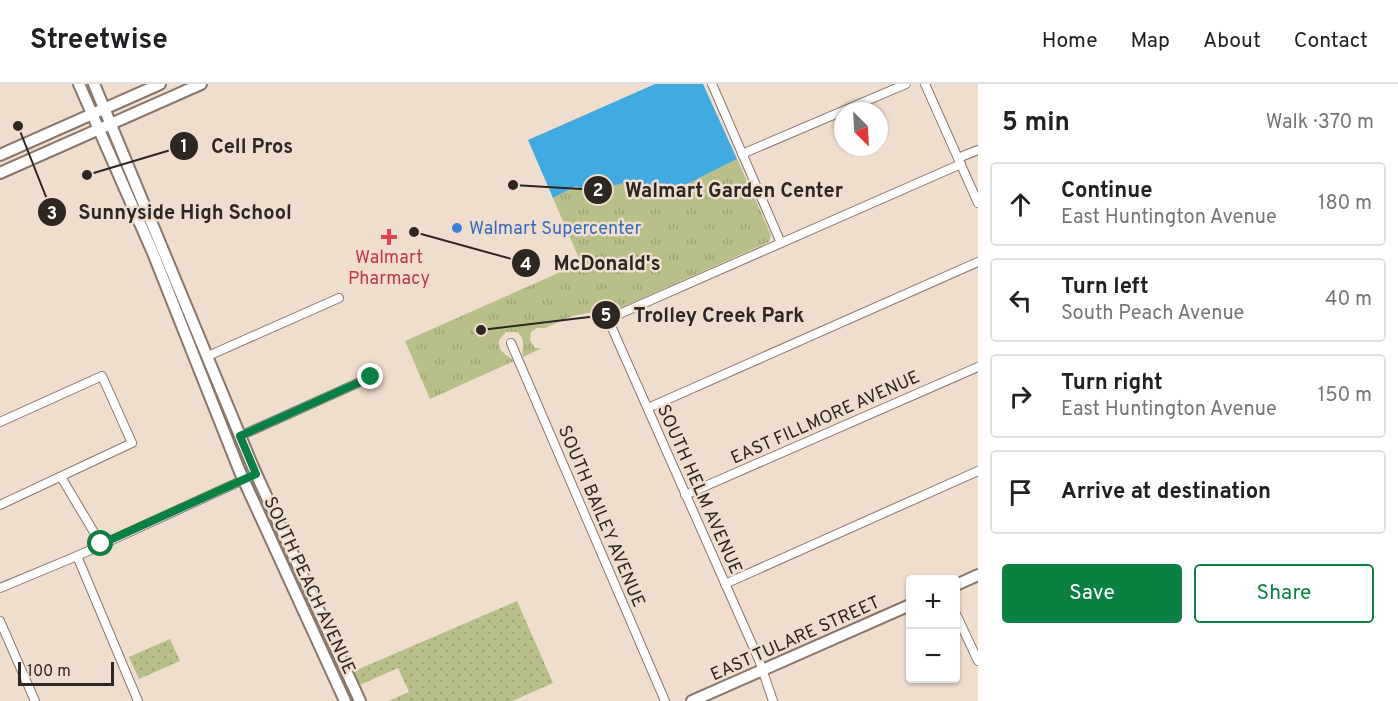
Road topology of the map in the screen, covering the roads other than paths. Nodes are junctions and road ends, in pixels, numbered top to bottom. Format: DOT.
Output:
graph roads {
  1 [pos="79,84"];
  2 [pos="94,84"];
  3 [pos="160,84"];
  4 [pos="201,84"];
  5 [pos="712,84"];
  6 [pos="906,84"];
  7 [pos="925,84"];
  8 [pos="105,108"];
  9 [pos="92,114"];
  10 [pos="111,123"];
  11 [pos="98,129"];
  12 [pos="978,150"];
  13 [pos="742,154"];
  14 [pos="0,155"];
  15 [pos="960,161"];
  16 [pos="0,173"];
  17 [pos="978,203"];
  18 [pos="781,243"];
  19 [pos="153,253"];
  20 [pos="978,262"];
  21 [pos="169,292"];
  22 [pos="184,298"];
  23 [pos="339,298"];
  24 [pos="511,344"];
  25 [pos="208,356"];
  26 [pos="978,367"];
  27 [pos="371,377"];
  28 [pos="204,380"];
  29 [pos="648,408"];
  30 [pos="0,422"];
  31 [pos="240,436"];
  32 [pos="978,471"];
  33 [pos="256,474"];
  34 [pos="61,477"];
  35 [pos="243,479"];
  36 [pos="685,495"];
  37 [pos="0,505"];
  38 [pos="101,544"];
  39 [pos="77,556"];
  40 [pos="978,575"];
  41 [pos="960,583"];
  42 [pos="725,584"];
  43 [pos="0,588"];
  44 [pos="906,607"];
  45 [pos="0,621"];
  46 [pos="960,623"];
  47 [pos="978,661"];
  48 [pos="762,671"];
  49 [pos="35,701"];
  50 [pos="138,701"];
  51 [pos="345,701"];
  52 [pos="360,701"];
  53 [pos="665,701"];
  54 [pos="692,701"];
  55 [pos="773,701"];
  1 -- 9 [label="main road, SOUTH PEACH AVENUE"];
  2 -- 8 [label="main road, SOUTH PEACH AVENUE"];
  3 -- 8 [label="main road"];
  4 -- 10 [label="main road"];
  5 -- 13 [label="street"];
  6 -- 13 [label="street"];
  7 -- 15 [label="street"];
  8 -- 9 [label="main road"];
  8 -- 10 [label="main road, SOUTH PEACH AVENUE"];
  9 -- 11 [label="main road, SOUTH PEACH AVENUE"];
  9 -- 14 [label="main road"];
  10 -- 11 [label="main road"];
  10 -- 22 [label="main road, SOUTH PEACH AVENUE"];
  11 -- 16 [label="main road"];
  11 -- 19 [label="main road, SOUTH PEACH AVENUE"];
  12 -- 15 [label="street"];
  13 -- 18 [label="street"];
  15 -- 17 [label="street"];
  15 -- 18 [label="street"];
  18 -- 29 [label="street, SOUTH HELM AVENUE"];
  19 -- 21 [label="main road, SOUTH PEACH AVENUE"];
  19 -- 22 [label="main road"];
  20 -- 29 [label="street"];
  21 -- 25 [label="main road"];
  21 -- 28 [label="main road, SOUTH PEACH AVENUE"];
  22 -- 25 [label="main road, SOUTH PEACH AVENUE"];
  23 -- 25 [label="street"];
  24 -- 53 [label="street, SOUTH BAILEY AVENUE"];
  25 -- 31 [label="main road, SOUTH PEACH AVENUE"];
  26 -- 36 [label="street, EAST FILLMORE AVENUE"];
  27 -- 31 [label="street"];
  28 -- 31 [label="main road"];
  28 -- 35 [label="main road, SOUTH PEACH AVENUE"];
  29 -- 36 [label="street, SOUTH HELM AVENUE"];
  30 -- 34 [label="street"];
  31 -- 33 [label="main road, SOUTH PEACH AVENUE"];
  32 -- 42 [label="street"];
  33 -- 35 [label="street"];
  33 -- 52 [label="main road, SOUTH PEACH AVENUE"];
  34 -- 37 [label="street"];
  34 -- 38 [label="street"];
  35 -- 38 [label="street"];
  35 -- 51 [label="main road, SOUTH PEACH AVENUE"];
  36 -- 42 [label="street, SOUTH HELM AVENUE"];
  38 -- 39 [label="street"];
  39 -- 43 [label="street"];
  39 -- 50 [label="street"];
  40 -- 41 [label="main road"];
  42 -- 48 [label="street, SOUTH HELM AVENUE"];
  44 -- 48 [label="main road, EAST TULARE STREET"];
  45 -- 49 [label="street"];
  46 -- 47 [label="street"];
  48 -- 54 [label="main road, EAST TULARE STREET"];
  48 -- 55 [label="street, SOUTH HELM AVENUE"];
}
